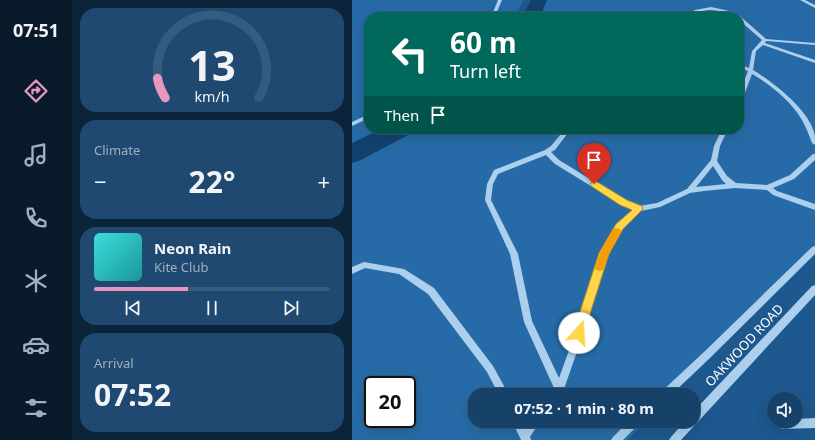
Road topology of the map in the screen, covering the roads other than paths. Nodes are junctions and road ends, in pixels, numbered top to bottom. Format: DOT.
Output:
graph roads {
  1 [pos="500,0"];
  2 [pos="802,0"];
  3 [pos="815,8"];
  4 [pos="495,12"];
  5 [pos="693,12"];
  6 [pos="727,12"];
  7 [pos="744,22"];
  8 [pos="763,42"];
  9 [pos="815,44"];
  10 [pos="815,62"];
  11 [pos="744,67"];
  12 [pos="751,70"];
  13 [pos="744,88"];
  14 [pos="364,118"];
  15 [pos="352,124"];
  16 [pos="564,134"];
  17 [pos="722,134"];
  18 [pos="815,142"];
  19 [pos="547,152"];
  20 [pos="815,156"];
  21 [pos="714,161"];
  22 [pos="732,186"];
  23 [pos="768,188"];
  24 [pos="689,191"];
  25 [pos="815,207"];
  26 [pos="639,209"];
  27 [pos="815,248"];
  28 [pos="352,271"];
  29 [pos="815,289"];
  30 [pos="500,388"];
  31 [pos="555,388"];
  32 [pos="558,388"];
  33 [pos="672,388"];
  34 [pos="700,411"];
  35 [pos="803,423"];
  36 [pos="815,423"];
  37 [pos="520,428"];
  38 [pos="531,428"];
  39 [pos="629,428"];
  40 [pos="685,428"];
  41 [pos="525,438"];
  42 [pos="616,440"];
  43 [pos="674,440"];
  1 -- 4 [label="street"];
  2 -- 3 [label="street"];
  5 -- 6 [label="street"];
  7 -- 8 [label="street"];
  8 -- 9 [label="street"];
  8 -- 10 [label="street"];
  8 -- 12 [label="street"];
  11 -- 12 [label="street"];
  12 -- 13 [label="street"];
  12 -- 18 [label="street"];
  14 -- 15 [label="street"];
  16 -- 19 [label="street"];
  17 -- 21 [label="street"];
  19 -- 26 [label="street"];
  19 -- 31 [label="street"];
  20 -- 23 [label="street"];
  21 -- 22 [label="street"];
  21 -- 24 [label="street"];
  22 -- 23 [label="street"];
  22 -- 24 [label="street"];
  23 -- 25 [label="street"];
  24 -- 26 [label="street"];
  26 -- 32 [label="street"];
  27 -- 33 [label="street"];
  28 -- 30 [label="street"];
  29 -- 34 [label="street, OAKWOOD ROAD"];
  35 -- 36 [label="street"];
  37 -- 41 [label="street"];
  38 -- 41 [label="street"];
  39 -- 42 [label="street"];
  40 -- 43 [label="street, OAKWOOD ROAD"];
}
